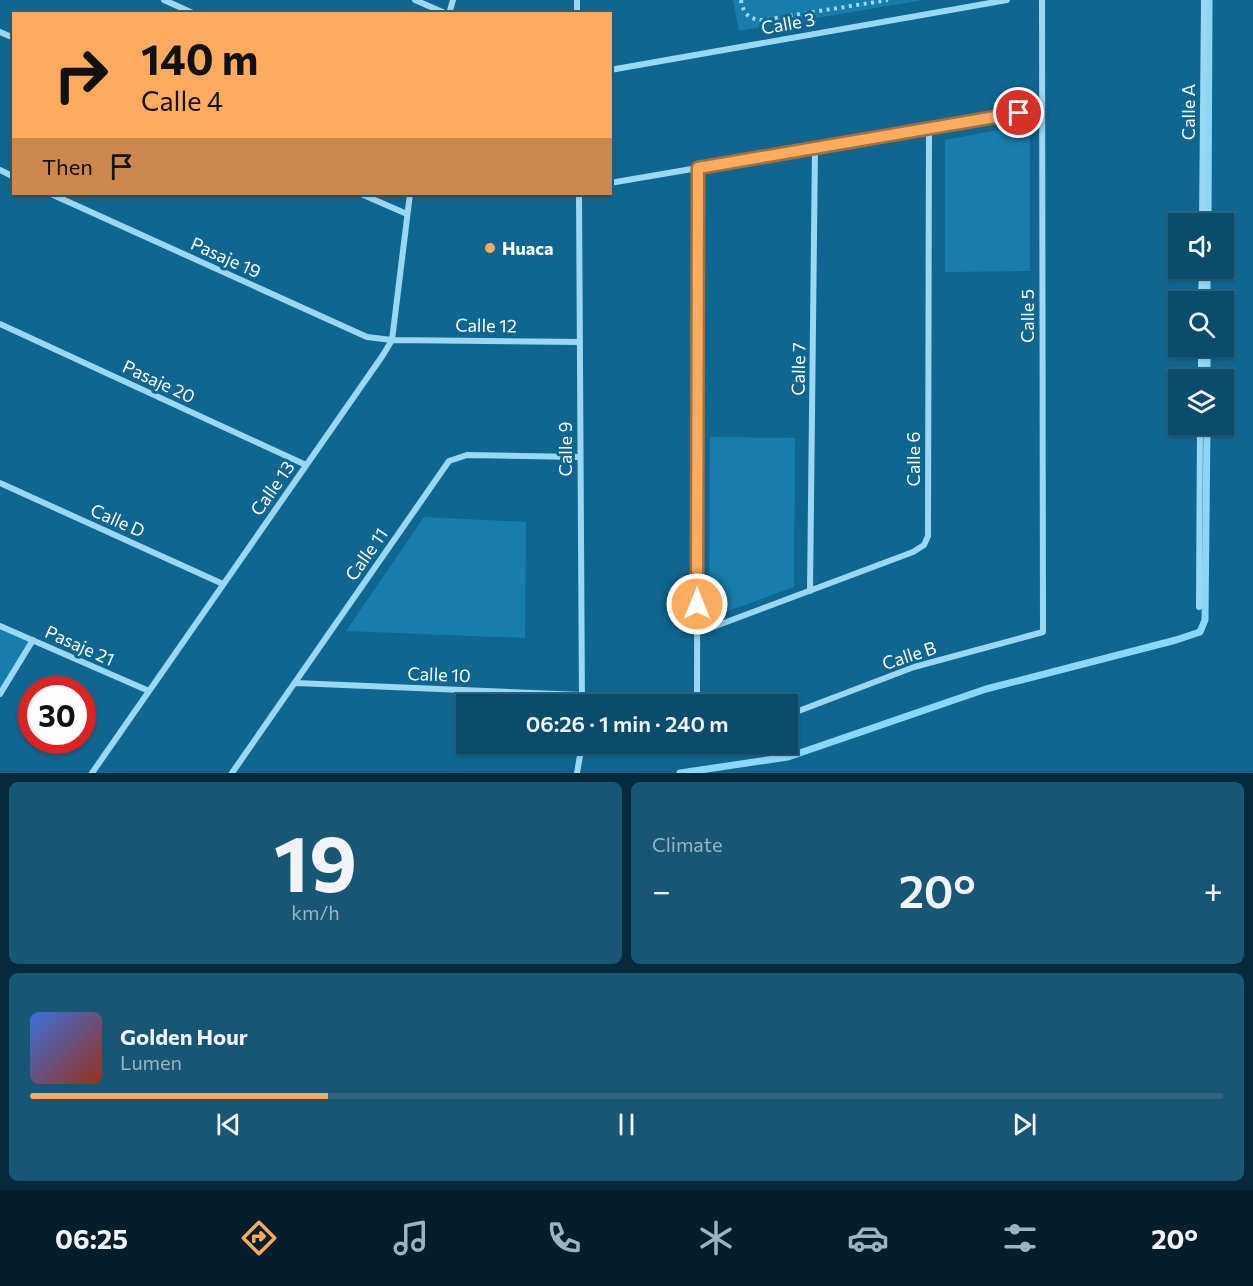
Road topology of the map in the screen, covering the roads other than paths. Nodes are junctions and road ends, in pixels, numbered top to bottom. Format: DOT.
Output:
graph roads {
  1 [pos="164,0"];
  2 [pos="415,0"];
  3 [pos="1007,0"];
  4 [pos="1042,0"];
  5 [pos="1204,0"];
  6 [pos="191,12"];
  7 [pos="443,12"];
  8 [pos="612,70"];
  9 [pos="1042,109"];
  10 [pos="929,128"];
  11 [pos="815,148"];
  12 [pos="698,168"];
  13 [pos="612,183"];
  14 [pos="53,195"];
  15 [pos="363,195"];
  16 [pos="410,195"];
  17 [pos="579,195"];
  18 [pos="1202,213"];
  19 [pos="407,214"];
  20 [pos="0,324"];
  21 [pos="392,340"];
  22 [pos="580,342"];
  23 [pos="1200,435"];
  24 [pos="580,457"];
  25 [pos="306,465"];
  26 [pos="0,483"];
  27 [pos="223,584"];
  28 [pos="810,591"];
  29 [pos="1199,607"];
  30 [pos="0,626"];
  31 [pos="1043,632"];
  32 [pos="697,633"];
  33 [pos="33,640"];
  34 [pos="296,683"];
  35 [pos="149,691"];
  36 [pos="0,694"];
  37 [pos="558,694"];
  38 [pos="582,694"];
  39 [pos="697,694"];
  40 [pos="798,711"];
  41 [pos="580,754"];
  42 [pos="92,773"];
  43 [pos="232,773"];
  44 [pos="577,773"];
  1 -- 6 [label="street"];
  2 -- 7 [label="street"];
  3 -- 8 [label="street, Calle 3"];
  4 -- 9 [label="street, Calle 5"];
  5 -- 18 [label="street, Calle A"];
  9 -- 10 [label="street"];
  9 -- 31 [label="street, Calle 5"];
  10 -- 11 [label="street"];
  10 -- 28 [label="street, Calle 6"];
  11 -- 12 [label="street"];
  11 -- 28 [label="street, Calle 7"];
  12 -- 13 [label="street"];
  12 -- 32 [label="street"];
  14 -- 21 [label="street, Pasaje 19"];
  15 -- 19 [label="street"];
  16 -- 19 [label="street, Calle 13"];
  17 -- 22 [label="street, Calle 9"];
  19 -- 21 [label="street, Calle 13"];
  20 -- 25 [label="street, Pasaje 20"];
  21 -- 22 [label="street, Calle 12"];
  21 -- 25 [label="street, Calle 13"];
  22 -- 24 [label="street, Calle 9"];
  23 -- 29 [label="street"];
  24 -- 34 [label="street, Calle 11"];
  24 -- 38 [label="street, Calle 9"];
  25 -- 27 [label="street, Calle 13"];
  26 -- 27 [label="street, Calle D"];
  27 -- 35 [label="street, Calle 13"];
  28 -- 32 [label="street, Calle 6"];
  30 -- 33 [label="street, Pasaje 21"];
  31 -- 40 [label="street, Calle B"];
  32 -- 39 [label="street"];
  33 -- 35 [label="street, Pasaje 21"];
  33 -- 36 [label="street"];
  34 -- 37 [label="street, Calle 10"];
  34 -- 43 [label="street, Calle 11"];
  35 -- 42 [label="street, Calle 13"];
  41 -- 44 [label="street"];
}
